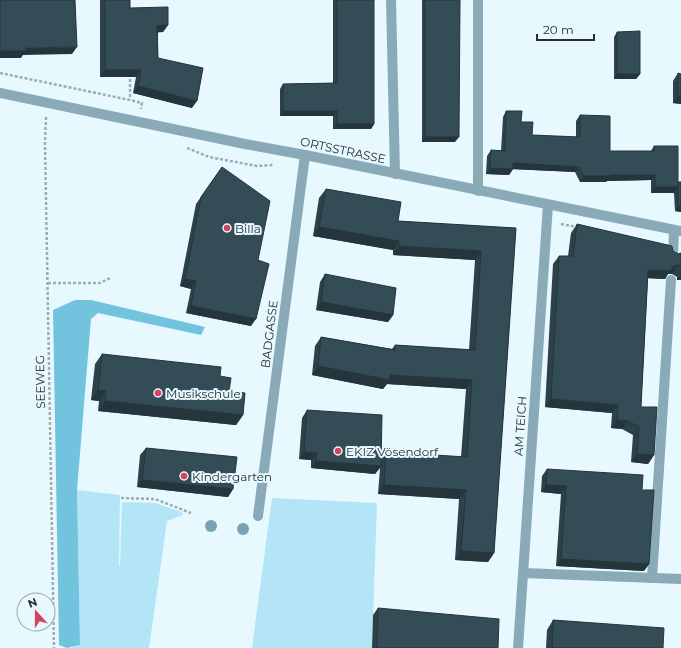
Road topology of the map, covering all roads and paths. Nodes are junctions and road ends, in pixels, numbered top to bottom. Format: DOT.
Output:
graph roads {
  1 [pos="391,0"];
  2 [pos="478,0"];
  3 [pos="130,69"];
  4 [pos="0,73"];
  5 [pos="0,93"];
  6 [pos="130,100"];
  7 [pos="53,118"];
  8 [pos="139,121"];
  9 [pos="181,147"];
  10 [pos="305,155"];
  11 [pos="275,165"];
  12 [pos="395,174"];
  13 [pos="478,191"];
  14 [pos="548,205"];
  15 [pos="547,221"];
  16 [pos="580,228"];
  17 [pos="677,231"];
  18 [pos="673,256"];
  19 [pos="110,278"];
  20 [pos="671,280"];
  21 [pos="48,283"];
  22 [pos="122,498"];
  23 [pos="191,513"];
  24 [pos="258,516"];
  25 [pos="523,573"];
  26 [pos="652,578"];
  27 [pos="681,579"];
  28 [pos="54,648"];
  29 [pos="518,648"];
  1 -- 12 [label="street"];
  2 -- 13 [label="street"];
  3 -- 6 [label="path"];
  4 -- 6 [label="path"];
  5 -- 8 [label="street, ORTSSTRASSE"];
  6 -- 8 [label="path"];
  7 -- 21 [label="path, SEEWEG"];
  8 -- 10 [label="street, ORTSSTRASSE"];
  9 -- 11 [label="path"];
  10 -- 12 [label="street, ORTSSTRASSE"];
  10 -- 24 [label="street, BADGASSE"];
  12 -- 13 [label="street, ORTSSTRASSE"];
  13 -- 14 [label="street, ORTSSTRASSE"];
  14 -- 15 [label="street, AM TEICH"];
  14 -- 17 [label="street, ORTSSTRASSE"];
  15 -- 16 [label="path"];
  15 -- 25 [label="street, AM TEICH"];
  17 -- 18 [label="street"];
  19 -- 21 [label="path"];
  20 -- 26 [label="street"];
  21 -- 28 [label="path, SEEWEG"];
  22 -- 23 [label="path"];
  25 -- 26 [label="street"];
  25 -- 29 [label="street, AM TEICH"];
  26 -- 27 [label="street"];
}
